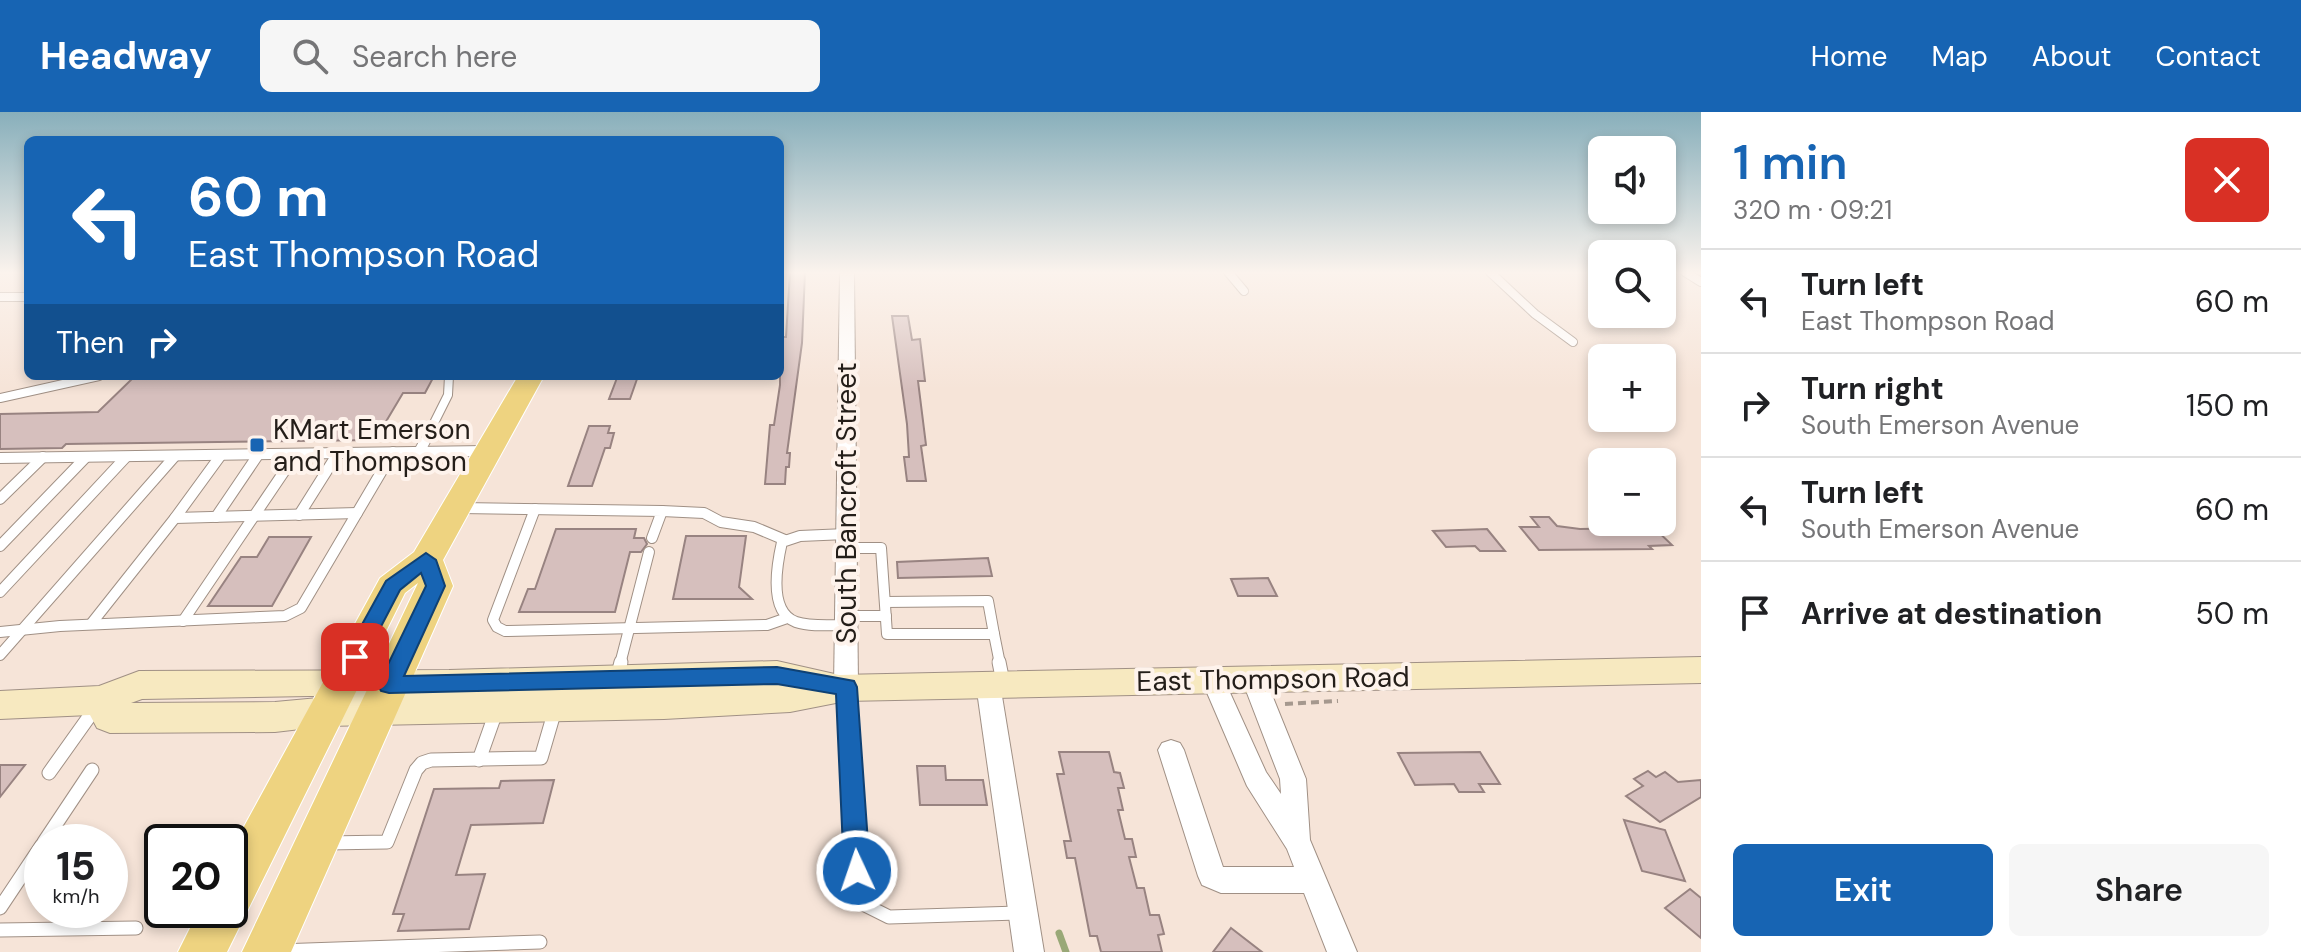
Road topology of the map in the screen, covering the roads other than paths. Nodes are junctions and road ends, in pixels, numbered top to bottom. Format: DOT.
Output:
graph roads {
  1 [pos="847,311"];
  2 [pos="1532,311"];
  3 [pos="1573,342"];
  4 [pos="81,380"];
  5 [pos="447,380"];
  6 [pos="529,380"];
  7 [pos="0,398"];
  8 [pos="489,451"];
  9 [pos="393,452"];
  10 [pos="419,452"];
  11 [pos="338,453"];
  12 [pos="296,454"];
  13 [pos="221,455"];
  14 [pos="258,455"];
  15 [pos="175,456"];
  16 [pos="43,457"];
  17 [pos="86,457"];
  18 [pos="126,457"];
  19 [pos="2,460"];
  20 [pos="0,499"];
  21 [pos="455,508"];
  22 [pos="535,509"];
  23 [pos="662,511"];
  24 [pos="357,513"];
  25 [pos="299,515"];
  26 [pos="257,516"];
  27 [pos="216,517"];
  28 [pos="175,518"];
  29 [pos="652,538"];
  30 [pos="785,540"];
  31 [pos="846,541"];
  32 [pos="0,546"];
  33 [pos="649,552"];
  34 [pos="426,560"];
  35 [pos="0,592"];
  36 [pos="885,602"];
  37 [pos="886,616"];
  38 [pos="787,618"];
  39 [pos="846,620"];
  40 [pos="183,621"];
  41 [pos="91,624"];
  42 [pos="630,630"];
  43 [pos="0,632"];
  44 [pos="20,632"];
  45 [pos="994,634"];
  46 [pos="0,643"];
  47 [pos="0,655"];
  48 [pos="1701,670"];
  49 [pos="617,680"];
  50 [pos="1254,680"];
  51 [pos="1214,681"];
  52 [pos="996,684"];
  53 [pos="846,687"];
  54 [pos="334,697"];
  55 [pos="383,698"];
  56 [pos="101,700"];
  57 [pos="0,705"];
  58 [pos="556,708"];
  59 [pos="497,709"];
  60 [pos="1171,750"];
  61 [pos="479,760"];
  62 [pos="92,770"];
  63 [pos="49,773"];
  64 [pos="56,824"];
  65 [pos="316,843"];
  66 [pos="1298,843"];
  67 [pos="248,863"];
  68 [pos="24,872"];
  69 [pos="1313,880"];
  70 [pos="0,908"];
  71 [pos="1023,913"];
  72 [pos="136,928"];
  73 [pos="215,928"];
  74 [pos="0,930"];
  75 [pos="540,942"];
  76 [pos="202,952"];
  77 [pos="266,952"];
  78 [pos="1029,952"];
  79 [pos="1342,952"];
  1 -- 31 [label="street, South Bancroft Street"];
  2 -- 3 [label="lane"];
  4 -- 7 [label="lane"];
  5 -- 10 [label="lane"];
  6 -- 8 [label="main road"];
  8 -- 10 [label="lane"];
  8 -- 21 [label="main road"];
  9 -- 10 [label="lane"];
  9 -- 11 [label="lane"];
  9 -- 24 [label="lane"];
  11 -- 12 [label="lane"];
  11 -- 25 [label="lane"];
  12 -- 14 [label="lane"];
  12 -- 26 [label="lane"];
  13 -- 14 [label="lane"];
  13 -- 15 [label="lane"];
  13 -- 28 [label="lane"];
  14 -- 27 [label="lane"];
  15 -- 18 [label="lane"];
  15 -- 44 [label="lane"];
  16 -- 17 [label="lane"];
  16 -- 19 [label="lane"];
  16 -- 20 [label="lane"];
  17 -- 18 [label="lane"];
  17 -- 32 [label="lane"];
  18 -- 35 [label="lane"];
  21 -- 22 [label="lane"];
  21 -- 34 [label="main road"];
  22 -- 23 [label="lane"];
  22 -- 42 [label="lane"];
  23 -- 29 [label="lane"];
  23 -- 30 [label="lane"];
  24 -- 25 [label="lane"];
  24 -- 40 [label="lane"];
  25 -- 26 [label="lane"];
  26 -- 27 [label="lane"];
  26 -- 40 [label="lane"];
  27 -- 28 [label="lane"];
  28 -- 41 [label="lane"];
  30 -- 31 [label="lane"];
  30 -- 38 [label="lane"];
  31 -- 36 [label="lane"];
  31 -- 39 [label="street, South Bancroft Street"];
  33 -- 42 [label="lane"];
  34 -- 54 [label="main road"];
  34 -- 55 [label="main road"];
  36 -- 37 [label="lane"];
  36 -- 45 [label="lane"];
  37 -- 39 [label="lane"];
  37 -- 45 [label="lane"];
  38 -- 39 [label="lane"];
  38 -- 42 [label="lane"];
  39 -- 53 [label="street, South Bancroft Street"];
  40 -- 41 [label="lane"];
  41 -- 44 [label="lane"];
  42 -- 49 [label="lane"];
  43 -- 44 [label="lane"];
  44 -- 46 [label="lane"];
  44 -- 47 [label="lane"];
  45 -- 52 [label="lane"];
  48 -- 50 [label="main road, East Thompson Road"];
  49 -- 53 [label="main road, East Thompson Road"];
  49 -- 55 [label="main road, East Thompson Road"];
  50 -- 51 [label="main road, East Thompson Road"];
  50 -- 66 [label="street"];
  51 -- 52 [label="main road, East Thompson Road"];
  51 -- 66 [label="street"];
  52 -- 53 [label="main road, East Thompson Road"];
  52 -- 71 [label="street"];
  53 -- 58 [label="main road, East Thompson Road"];
  53 -- 71 [label="lane"];
  54 -- 55 [label="main road, East Thompson Road"];
  54 -- 56 [label="main road, East Thompson Road"];
  54 -- 67 [label="main road"];
  55 -- 59 [label="main road, East Thompson Road"];
  55 -- 65 [label="main road"];
  56 -- 57 [label="main road"];
  56 -- 63 [label="lane"];
  58 -- 59 [label="main road, East Thompson Road"];
  58 -- 61 [label="lane"];
  59 -- 61 [label="lane"];
  60 -- 69 [label="street"];
  61 -- 65 [label="lane"];
  62 -- 64 [label="lane"];
  65 -- 77 [label="main road"];
  66 -- 69 [label="street"];
  68 -- 70 [label="lane"];
  69 -- 79 [label="street"];
  71 -- 78 [label="street"];
  72 -- 74 [label="lane"];
  73 -- 76 [label="main road"];
  75 -- 77 [label="lane"];
}
